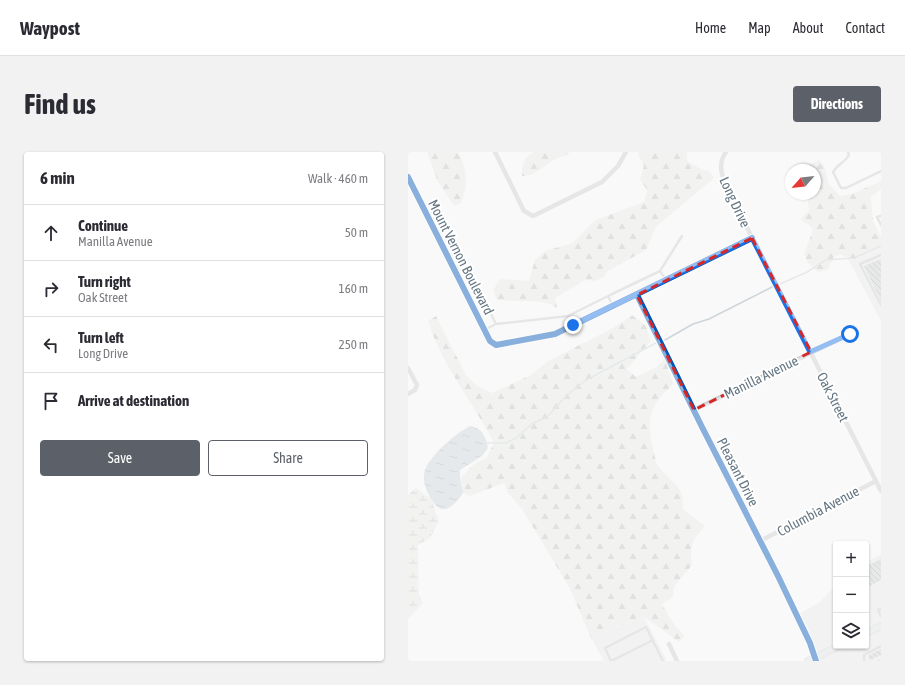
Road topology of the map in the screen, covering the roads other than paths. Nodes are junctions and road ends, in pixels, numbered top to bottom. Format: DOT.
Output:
graph roads {
  1 [pos="495,152"];
  2 [pos="626,152"];
  3 [pos="726,152"];
  4 [pos="848,152"];
  5 [pos="881,170"];
  6 [pos="408,177"];
  7 [pos="881,216"];
  8 [pos="881,225"];
  9 [pos="682,236"];
  10 [pos="752,238"];
  11 [pos="881,255"];
  12 [pos="660,271"];
  13 [pos="666,281"];
  14 [pos="637,295"];
  15 [pos="608,296"];
  16 [pos="486,304"];
  17 [pos="881,305"];
  18 [pos="613,306"];
  19 [pos="568,316"];
  20 [pos="496,324"];
  21 [pos="573,325"];
  22 [pos="484,330"];
  23 [pos="850,334"];
  24 [pos="496,345"];
  25 [pos="810,352"];
  26 [pos="408,368"];
  27 [pos="408,394"];
  28 [pos="694,410"];
  29 [pos="876,481"];
  30 [pos="881,491"];
  31 [pos="760,541"];
  32 [pos="881,609"];
  33 [pos="881,616"];
  34 [pos="881,626"];
  35 [pos="869,632"];
  36 [pos="653,640"];
  37 [pos="669,644"];
  38 [pos="881,646"];
  39 [pos="834,649"];
  40 [pos="816,659"];
  41 [pos="663,660"];
  42 [pos="659,661"];
  43 [pos="677,661"];
  44 [pos="808,661"];
  45 [pos="864,661"];
  1 -- 2 [label="street"];
  3 -- 10 [label="street, Long Drive"];
  4 -- 5 [label="lane"];
  6 -- 22 [label="street, Mount Vernon Boulevard"];
  7 -- 8 [label="lane"];
  9 -- 12 [label="lane"];
  10 -- 13 [label="street, Long Drive"];
  10 -- 25 [label="street, Oak Street"];
  11 -- 17 [label="lane"];
  12 -- 13 [label="lane"];
  12 -- 15 [label="lane"];
  13 -- 14 [label="street, Long Drive"];
  14 -- 18 [label="street, Long Drive"];
  14 -- 28 [label="street, Pleasant Drive"];
  15 -- 18 [label="lane"];
  15 -- 19 [label="lane"];
  16 -- 20 [label="lane"];
  18 -- 21 [label="street, Long Drive"];
  19 -- 20 [label="lane"];
  19 -- 21 [label="lane"];
  20 -- 22 [label="lane"];
  21 -- 24 [label="street, Long Drive"];
  22 -- 24 [label="street, Mount Vernon Boulevard"];
  23 -- 25 [label="street, Manilla Avenue"];
  25 -- 28 [label="street, Manilla Avenue"];
  25 -- 29 [label="street, Oak Street"];
  26 -- 27 [label="street"];
  28 -- 31 [label="street, Pleasant Drive"];
  29 -- 30 [label="street, Oak Street"];
  29 -- 31 [label="street, Columbia Avenue"];
  31 -- 40 [label="street, Pleasant Drive"];
  32 -- 33 [label="lane"];
  34 -- 35 [label="main road"];
  36 -- 36 [label="lane"];
  36 -- 41 [label="lane"];
  37 -- 43 [label="street"];
  38 -- 45 [label="lane"];
  39 -- 40 [label="main road"];
  40 -- 44 [label="main road"];
  41 -- 42 [label="lane"];
}
